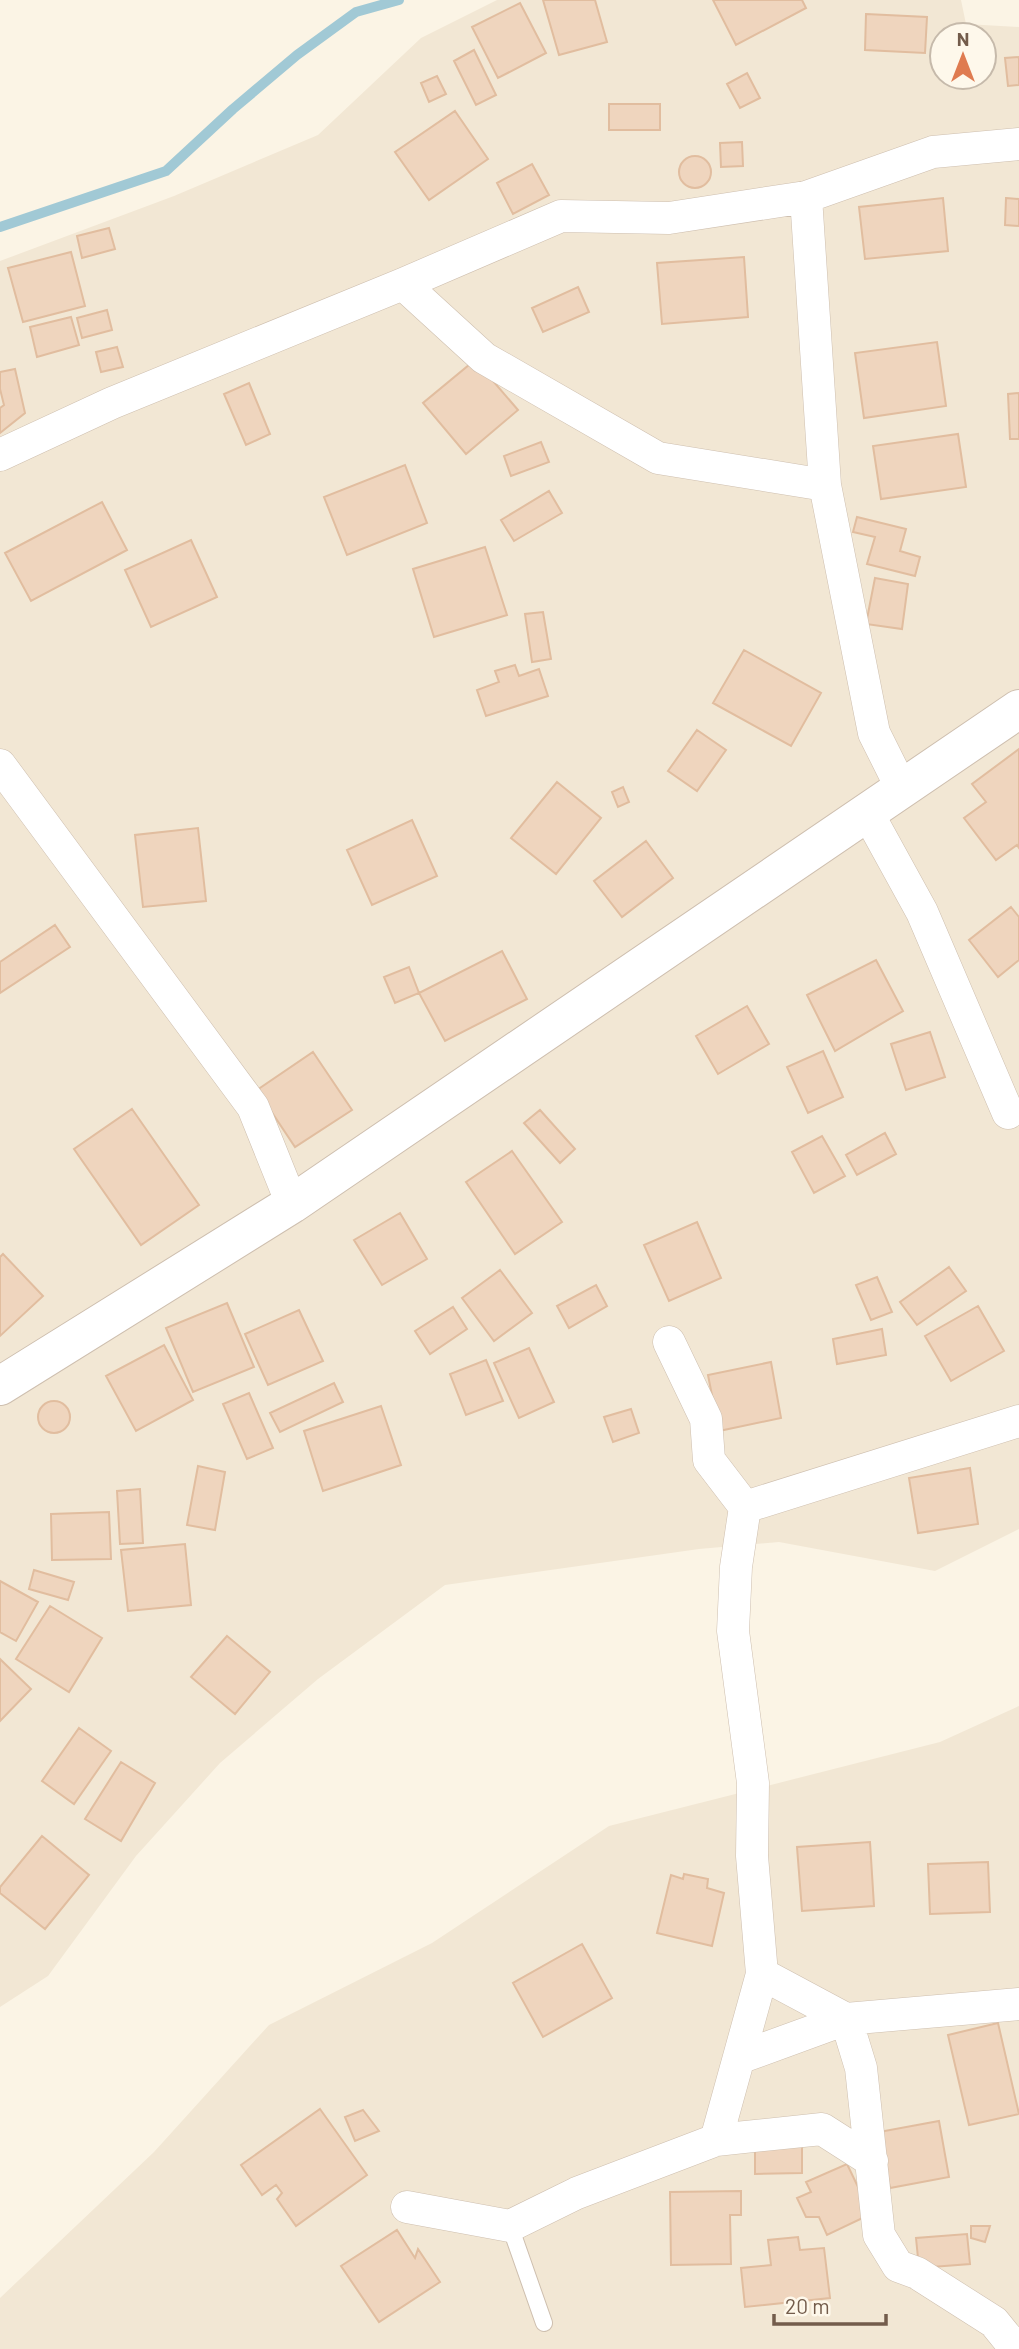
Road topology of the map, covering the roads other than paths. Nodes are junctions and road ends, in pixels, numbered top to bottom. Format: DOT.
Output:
graph roads {
  1 [pos="1019,144"];
  2 [pos="806,197"];
  3 [pos="403,284"];
  4 [pos="0,455"];
  5 [pos="825,485"];
  6 [pos="1019,709"];
  7 [pos="0,765"];
  8 [pos="902,789"];
  9 [pos="867,812"];
  10 [pos="1008,1113"];
  11 [pos="292,1204"];
  12 [pos="669,1342"];
  13 [pos="0,1386"];
  14 [pos="1019,1421"];
  15 [pos="746,1507"];
  16 [pos="762,1974"];
  17 [pos="1019,2004"];
  18 [pos="846,2019"];
  19 [pos="739,2058"];
  20 [pos="716,2140"];
  21 [pos="872,2161"];
  22 [pos="407,2207"];
  23 [pos="510,2227"];
  24 [pos="544,2323"];
  25 [pos="1016,2349"];
  1 -- 2 [label="street"];
  2 -- 3 [label="street"];
  2 -- 5 [label="street"];
  3 -- 4 [label="street"];
  3 -- 5 [label="street"];
  5 -- 8 [label="street"];
  6 -- 8 [label="street"];
  7 -- 11 [label="street"];
  8 -- 9 [label="street"];
  9 -- 10 [label="street"];
  9 -- 11 [label="street"];
  11 -- 13 [label="street"];
  12 -- 15 [label="street"];
  14 -- 15 [label="street"];
  15 -- 16 [label="street"];
  16 -- 18 [label="street"];
  16 -- 19 [label="street"];
  17 -- 18 [label="street"];
  18 -- 19 [label="street"];
  18 -- 21 [label="street"];
  19 -- 20 [label="street"];
  20 -- 21 [label="street"];
  20 -- 23 [label="street"];
  21 -- 25 [label="street"];
  22 -- 23 [label="street"];
  23 -- 24 [label="lane"];
}
